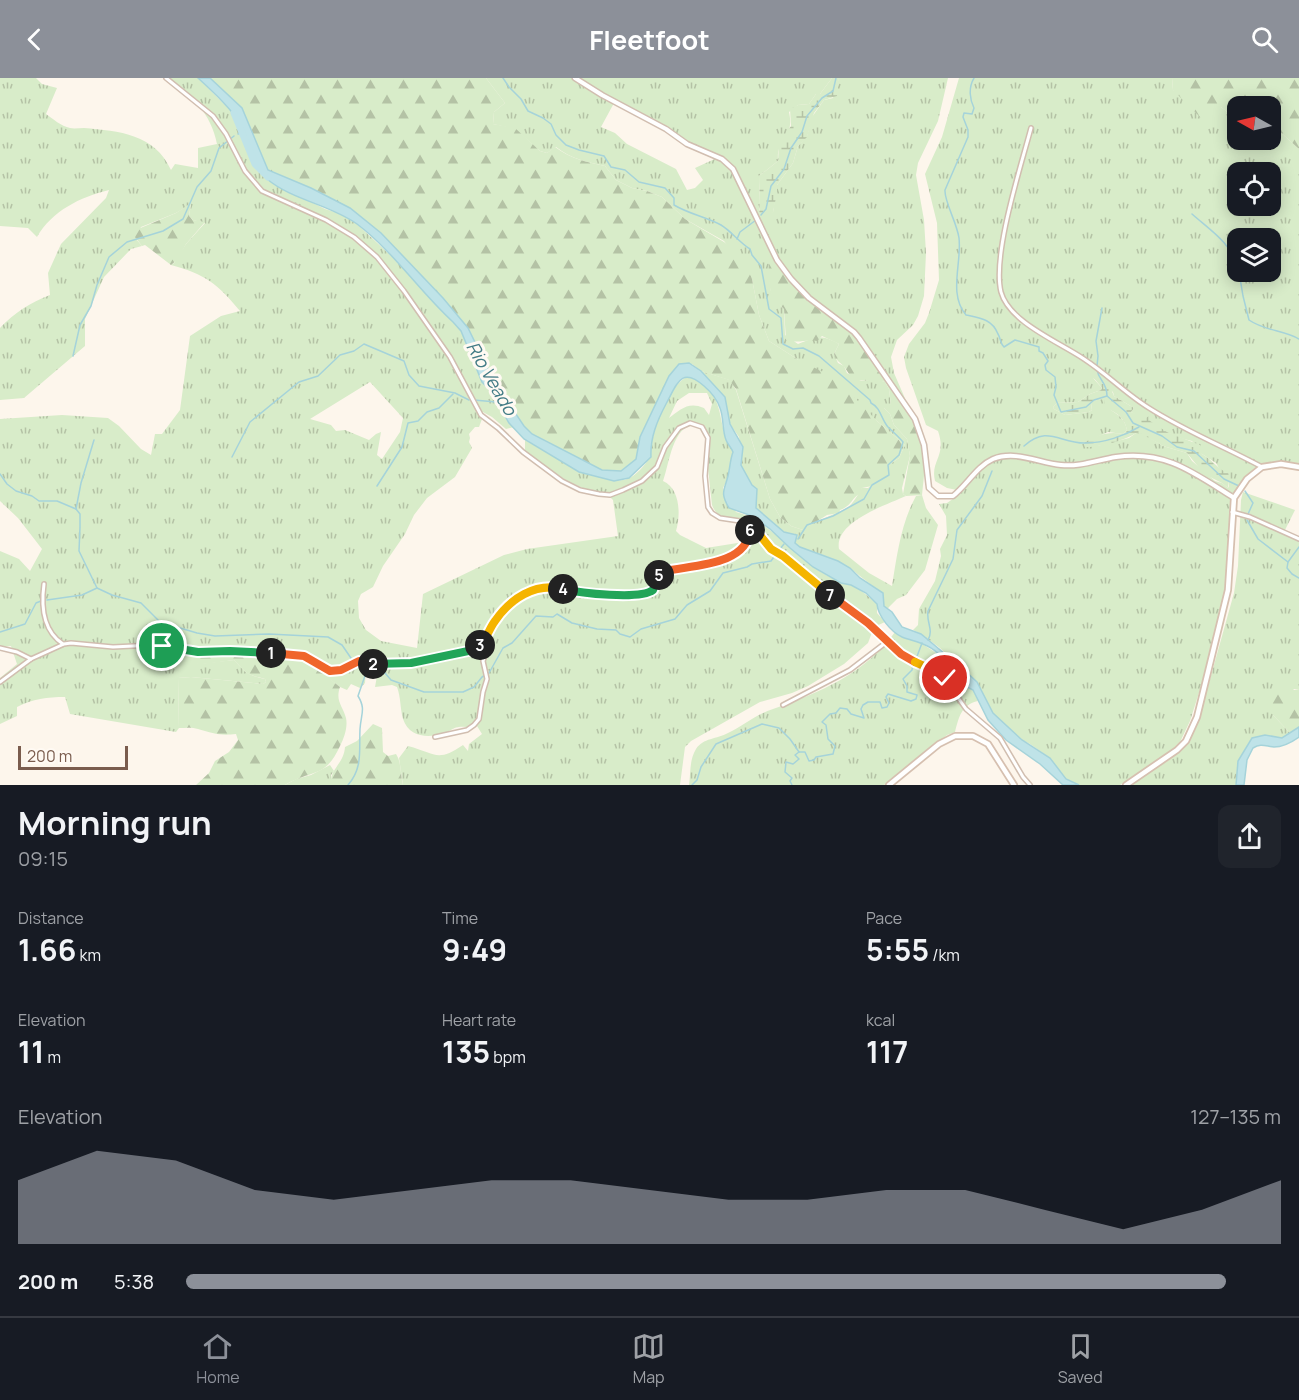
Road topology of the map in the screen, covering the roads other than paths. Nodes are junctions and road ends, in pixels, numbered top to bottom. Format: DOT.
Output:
graph roads {
  1 [pos="166,78"];
  2 [pos="575,78"];
  3 [pos="1031,128"];
  4 [pos="1262,467"];
  5 [pos="1299,467"];
  6 [pos="1234,498"];
  7 [pos="1232,512"];
  8 [pos="749,527"];
  9 [pos="1299,539"];
  10 [pos="44,584"];
  11 [pos="490,629"];
  12 [pos="888,641"];
  13 [pos="64,644"];
  14 [pos="0,648"];
  15 [pos="31,659"];
  16 [pos="0,682"];
  17 [pos="783,705"];
  18 [pos="435,737"];
  19 [pos="889,785"];
  20 [pos="1014,785"];
  21 [pos="1030,785"];
  22 [pos="1126,785"];
  1 -- 8 [label="street"];
  2 -- 6 [label="street"];
  3 -- 4 [label="street"];
  4 -- 5 [label="main road"];
  4 -- 6 [label="main road"];
  6 -- 7 [label="main road"];
  7 -- 9 [label="street"];
  7 -- 22 [label="main road"];
  8 -- 11 [label="street"];
  8 -- 12 [label="street"];
  10 -- 13 [label="street"];
  11 -- 13 [label="street"];
  11 -- 18 [label="street"];
  12 -- 17 [label="street"];
  12 -- 21 [label="street"];
  13 -- 15 [label="street"];
  14 -- 15 [label="street"];
  15 -- 16 [label="street"];
  19 -- 20 [label="main road"];
}
